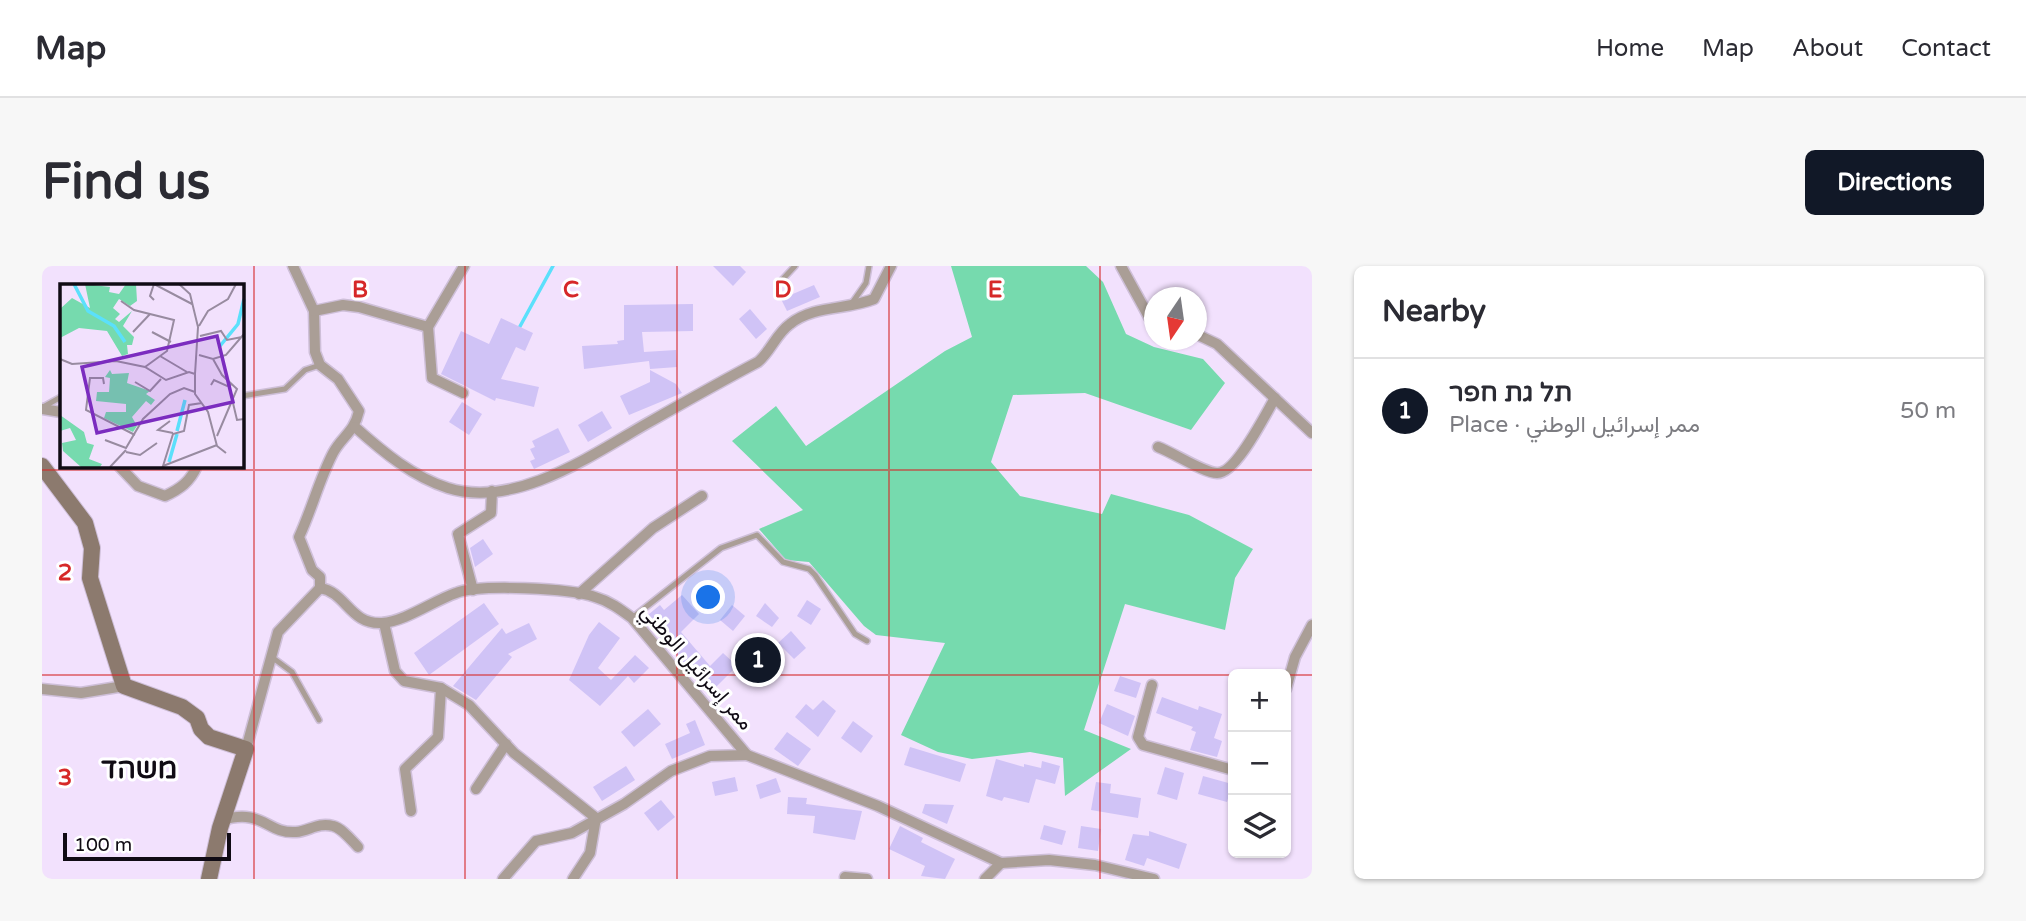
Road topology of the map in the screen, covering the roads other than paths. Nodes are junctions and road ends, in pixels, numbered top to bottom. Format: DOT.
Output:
graph roads {
  1 [pos="293,266"];
  2 [pos="464,266"];
  3 [pos="795,266"];
  4 [pos="869,266"];
  5 [pos="891,266"];
  6 [pos="1121,266"];
  7 [pos="782,280"];
  8 [pos="852,303"];
  9 [pos="1144,308"];
  10 [pos="314,311"];
  11 [pos="428,327"];
  12 [pos="1207,339"];
  13 [pos="320,365"];
  14 [pos="463,393"];
  15 [pos="243,396"];
  16 [pos="60,398"];
  17 [pos="1275,398"];
  18 [pos="42,408"];
  19 [pos="60,412"];
  20 [pos="355,427"];
  21 [pos="1312,433"];
  22 [pos="1158,447"];
  23 [pos="42,466"];
  24 [pos="120,467"];
  25 [pos="196,467"];
  26 [pos="492,491"];
  27 [pos="702,496"];
  28 [pos="320,588"];
  29 [pos="473,590"];
  30 [pos="579,594"];
  31 [pos="632,618"];
  32 [pos="384,623"];
  33 [pos="1312,625"];
  34 [pos="867,641"];
  35 [pos="273,658"];
  36 [pos="1291,672"];
  37 [pos="1152,685"];
  38 [pos="124,686"];
  39 [pos="442,688"];
  40 [pos="42,689"];
  41 [pos="319,720"];
  42 [pos="506,744"];
  43 [pos="246,749"];
  44 [pos="747,755"];
  45 [pos="1228,769"];
  46 [pos="476,789"];
  47 [pos="411,811"];
  48 [pos="596,818"];
  49 [pos="222,820"];
  50 [pos="358,847"];
  51 [pos="1001,863"];
  52 [pos="845,877"];
  53 [pos="209,879"];
  54 [pos="503,879"];
  55 [pos="573,879"];
  56 [pos="867,879"];
  57 [pos="985,879"];
  58 [pos="1154,879"];
  1 -- 10 [label="street"];
  2 -- 11 [label="street"];
  3 -- 7 [label="lane"];
  4 -- 8 [label="lane"];
  5 -- 8 [label="street"];
  6 -- 9 [label="street"];
  8 -- 26 [label="street"];
  10 -- 11 [label="street"];
  10 -- 13 [label="street"];
  11 -- 14 [label="street"];
  12 -- 17 [label="street"];
  13 -- 15 [label="lane"];
  13 -- 20 [label="street"];
  16 -- 18 [label="lane"];
  17 -- 21 [label="street"];
  17 -- 22 [label="street"];
  18 -- 19 [label="street"];
  20 -- 26 [label="street"];
  20 -- 28 [label="street"];
  23 -- 38 [label="street"];
  24 -- 25 [label="street"];
  26 -- 29 [label="street"];
  27 -- 30 [label="street"];
  28 -- 32 [label="street"];
  28 -- 35 [label="street"];
  29 -- 30 [label="street, ممر إسرائيل الوطني"];
  29 -- 32 [label="street, ممر إسرائيل الوطني"];
  30 -- 31 [label="street, ممر إسرائيل الوطني"];
  31 -- 34 [label="lane"];
  31 -- 44 [label="street, ممر إسرائيل الوطني"];
  32 -- 39 [label="street"];
  33 -- 36 [label="street"];
  35 -- 41 [label="lane"];
  35 -- 43 [label="street"];
  37 -- 45 [label="street"];
  38 -- 40 [label="street"];
  38 -- 43 [label="street"];
  39 -- 42 [label="street"];
  39 -- 47 [label="street"];
  42 -- 46 [label="street"];
  42 -- 48 [label="street"];
  43 -- 49 [label="street"];
  44 -- 48 [label="street"];
  44 -- 51 [label="street, ممر إسرائيل الوطني"];
  48 -- 54 [label="street"];
  48 -- 55 [label="street"];
  49 -- 50 [label="street"];
  49 -- 53 [label="street"];
  51 -- 57 [label="street"];
  51 -- 58 [label="street, ممر إسرائيل الوطني"];
  52 -- 56 [label="street"];
}
